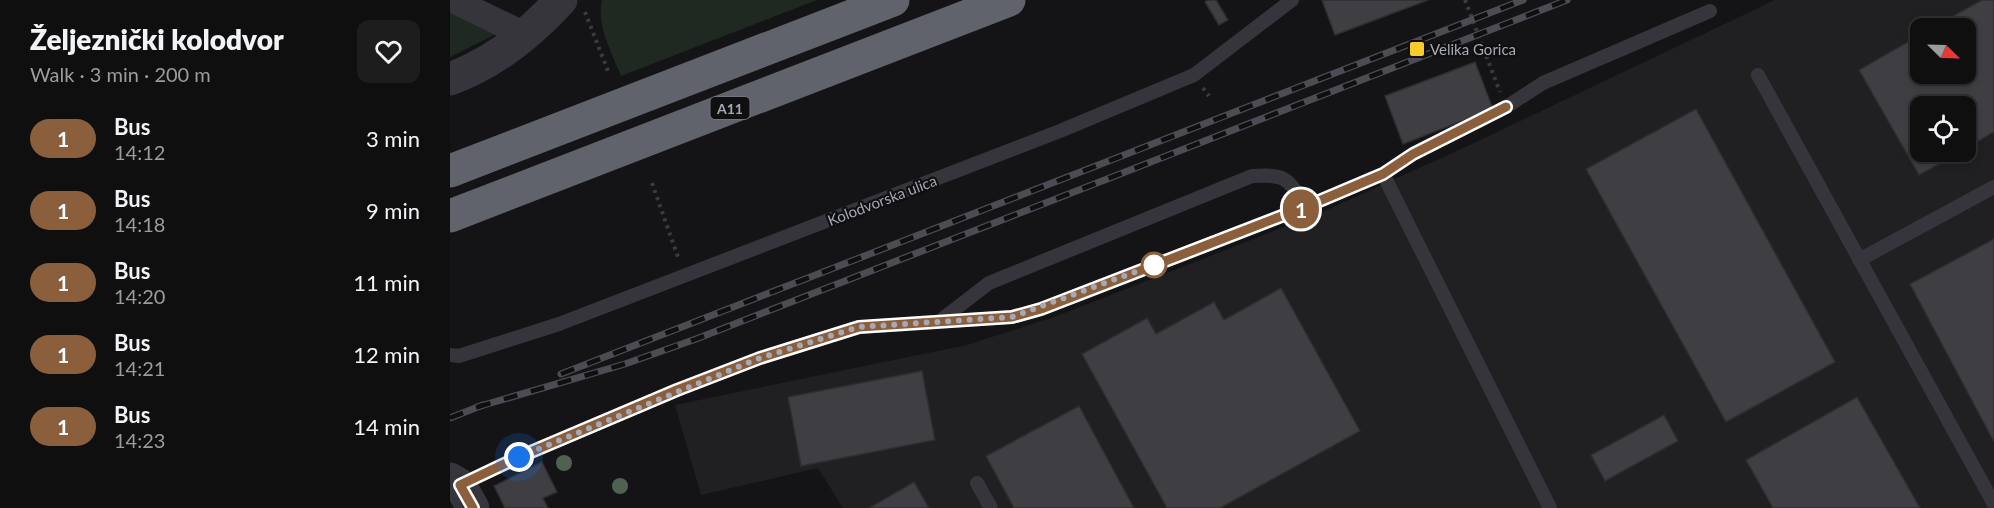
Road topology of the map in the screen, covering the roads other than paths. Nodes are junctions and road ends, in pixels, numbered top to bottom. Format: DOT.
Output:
graph roads {
  1 [pos="453,0"];
  2 [pos="893,0"];
  3 [pos="1009,0"];
  4 [pos="1292,0"];
  5 [pos="573,5"];
  6 [pos="1710,11"];
  7 [pos="527,36"];
  8 [pos="1758,75"];
  9 [pos="458,76"];
  10 [pos="450,171"];
  11 [pos="1383,174"];
  12 [pos="1994,187"];
  13 [pos="1305,207"];
  14 [pos="450,216"];
  15 [pos="1859,260"];
  16 [pos="941,320"];
  17 [pos="450,355"];
  18 [pos="976,483"];
  19 [pos="461,491"];
  20 [pos="1994,504"];
  21 [pos="991,508"];
  22 [pos="1550,508"];
  1 -- 7 [label="street"];
  2 -- 10 [label="highway"];
  3 -- 14 [label="highway, A11"];
  4 -- 17 [label="lane, Kolodvorska ulica"];
  5 -- 7 [label="street"];
  6 -- 11 [label="lane"];
  7 -- 9 [label="street"];
  8 -- 15 [label="lane"];
  11 -- 13 [label="lane"];
  11 -- 22 [label="lane"];
  12 -- 15 [label="lane"];
  13 -- 16 [label="lane"];
  13 -- 16 [label="lane"];
  15 -- 20 [label="lane"];
  16 -- 19 [label="lane"];
  18 -- 21 [label="lane"];
}
